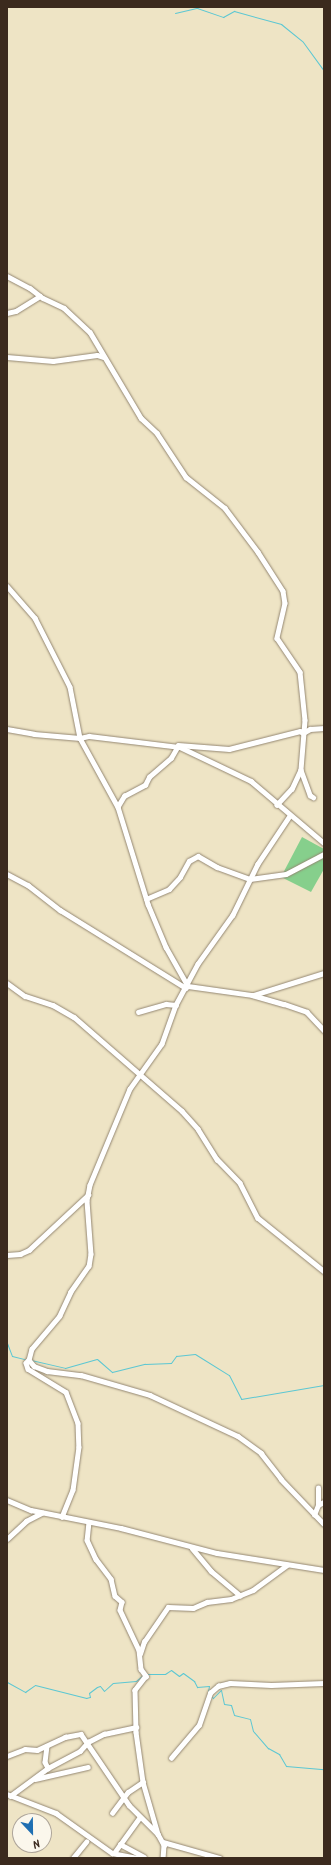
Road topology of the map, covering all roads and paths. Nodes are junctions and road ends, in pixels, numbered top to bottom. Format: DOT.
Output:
graph roads {
  1 [pos="7,276"];
  2 [pos="40,296"];
  3 [pos="7,313"];
  4 [pos="7,357"];
  5 [pos="103,357"];
  6 [pos="7,586"];
  7 [pos="324,728"];
  8 [pos="7,729"];
  9 [pos="303,733"];
  10 [pos="80,738"];
  11 [pos="168,745"];
  12 [pos="178,746"];
  13 [pos="302,770"];
  14 [pos="314,797"];
  15 [pos="277,805"];
  16 [pos="118,806"];
  17 [pos="290,816"];
  18 [pos="324,843"];
  19 [pos="324,854"];
  20 [pos="7,874"];
  21 [pos="250,879"];
  22 [pos="146,900"];
  23 [pos="324,973"];
  24 [pos="7,983"];
  25 [pos="187,987"];
  26 [pos="252,996"];
  27 [pos="176,1005"];
  28 [pos="138,1012"];
  29 [pos="324,1030"];
  30 [pos="139,1074"];
  31 [pos="88,1195"];
  32 [pos="7,1255"];
  33 [pos="324,1271"];
  34 [pos="29,1360"];
  35 [pos="318,1488"];
  36 [pos="7,1500"];
  37 [pos="324,1502"];
  38 [pos="318,1505"];
  39 [pos="42,1513"];
  40 [pos="314,1515"];
  41 [pos="62,1517"];
  42 [pos="89,1522"];
  43 [pos="324,1524"];
  44 [pos="7,1539"];
  45 [pos="192,1548"];
  46 [pos="287,1565"];
  47 [pos="324,1570"];
  48 [pos="240,1595"];
  49 [pos="140,1655"];
  50 [pos="324,1683"];
  51 [pos="136,1727"];
  52 [pos="88,1742"];
  53 [pos="47,1746"];
  54 [pos="7,1756"];
  55 [pos="171,1758"];
  56 [pos="88,1767"];
  57 [pos="48,1768"];
  58 [pos="31,1780"];
  59 [pos="143,1782"];
  60 [pos="9,1795"];
  61 [pos="124,1796"];
  62 [pos="112,1812"];
  63 [pos="140,1817"];
  64 [pos="158,1834"];
  65 [pos="86,1842"];
  66 [pos="163,1842"];
  67 [pos="120,1844"];
  68 [pos="117,1855"];
  69 [pos="144,1857"];
  70 [pos="73,1858"];
  71 [pos="137,1858"];
  72 [pos="163,1858"];
  73 [pos="220,1858"];
  1 -- 2 [label="street"];
  2 -- 3 [label="street"];
  2 -- 5 [label="street"];
  4 -- 5 [label="street"];
  5 -- 9 [label="street"];
  6 -- 10 [label="street"];
  7 -- 9 [label="street"];
  8 -- 10 [label="street"];
  9 -- 11 [label="street"];
  9 -- 13 [label="street"];
  10 -- 11 [label="street"];
  10 -- 16 [label="street"];
  11 -- 12 [label="street"];
  12 -- 15 [label="street"];
  12 -- 16 [label="street"];
  13 -- 14 [label="street"];
  13 -- 15 [label="street"];
  15 -- 17 [label="street"];
  16 -- 22 [label="street"];
  17 -- 18 [label="street"];
  17 -- 21 [label="street"];
  19 -- 21 [label="street"];
  20 -- 25 [label="street"];
  21 -- 22 [label="street"];
  21 -- 25 [label="street"];
  22 -- 25 [label="street"];
  23 -- 26 [label="street"];
  24 -- 30 [label="street"];
  25 -- 26 [label="street"];
  25 -- 27 [label="street"];
  26 -- 29 [label="street"];
  27 -- 28 [label="street"];
  27 -- 30 [label="street"];
  30 -- 31 [label="street"];
  30 -- 33 [label="street"];
  31 -- 32 [label="street"];
  31 -- 34 [label="street"];
  34 -- 40 [label="street"];
  34 -- 41 [label="street"];
  35 -- 38 [label="street"];
  36 -- 39 [label="street"];
  37 -- 38 [label="street"];
  38 -- 40 [label="street"];
  39 -- 41 [label="street"];
  39 -- 44 [label="street"];
  40 -- 43 [label="street"];
  41 -- 42 [label="street"];
  42 -- 45 [label="street"];
  42 -- 49 [label="street"];
  45 -- 46 [label="street"];
  45 -- 48 [label="street"];
  46 -- 47 [label="street"];
  46 -- 48 [label="street"];
  48 -- 49 [label="street"];
  49 -- 51 [label="street"];
  50 -- 55 [label="street"];
  51 -- 52 [label="street"];
  51 -- 59 [label="street"];
  52 -- 53 [label="street"];
  52 -- 57 [label="street"];
  52 -- 61 [label="street"];
  53 -- 54 [label="street"];
  53 -- 57 [label="street"];
  56 -- 58 [label="street"];
  57 -- 58 [label="street"];
  58 -- 60 [label="street"];
  59 -- 61 [label="street"];
  59 -- 64 [label="street"];
  60 -- 68 [label="street"];
  61 -- 62 [label="street"];
  61 -- 63 [label="street"];
  63 -- 64 [label="street"];
  63 -- 67 [label="street"];
  64 -- 66 [label="street"];
  65 -- 70 [label="street"];
  66 -- 72 [label="street"];
  66 -- 73 [label="street"];
  67 -- 68 [label="street"];
  67 -- 69 [label="street"];
  68 -- 71 [label="street"];
}
